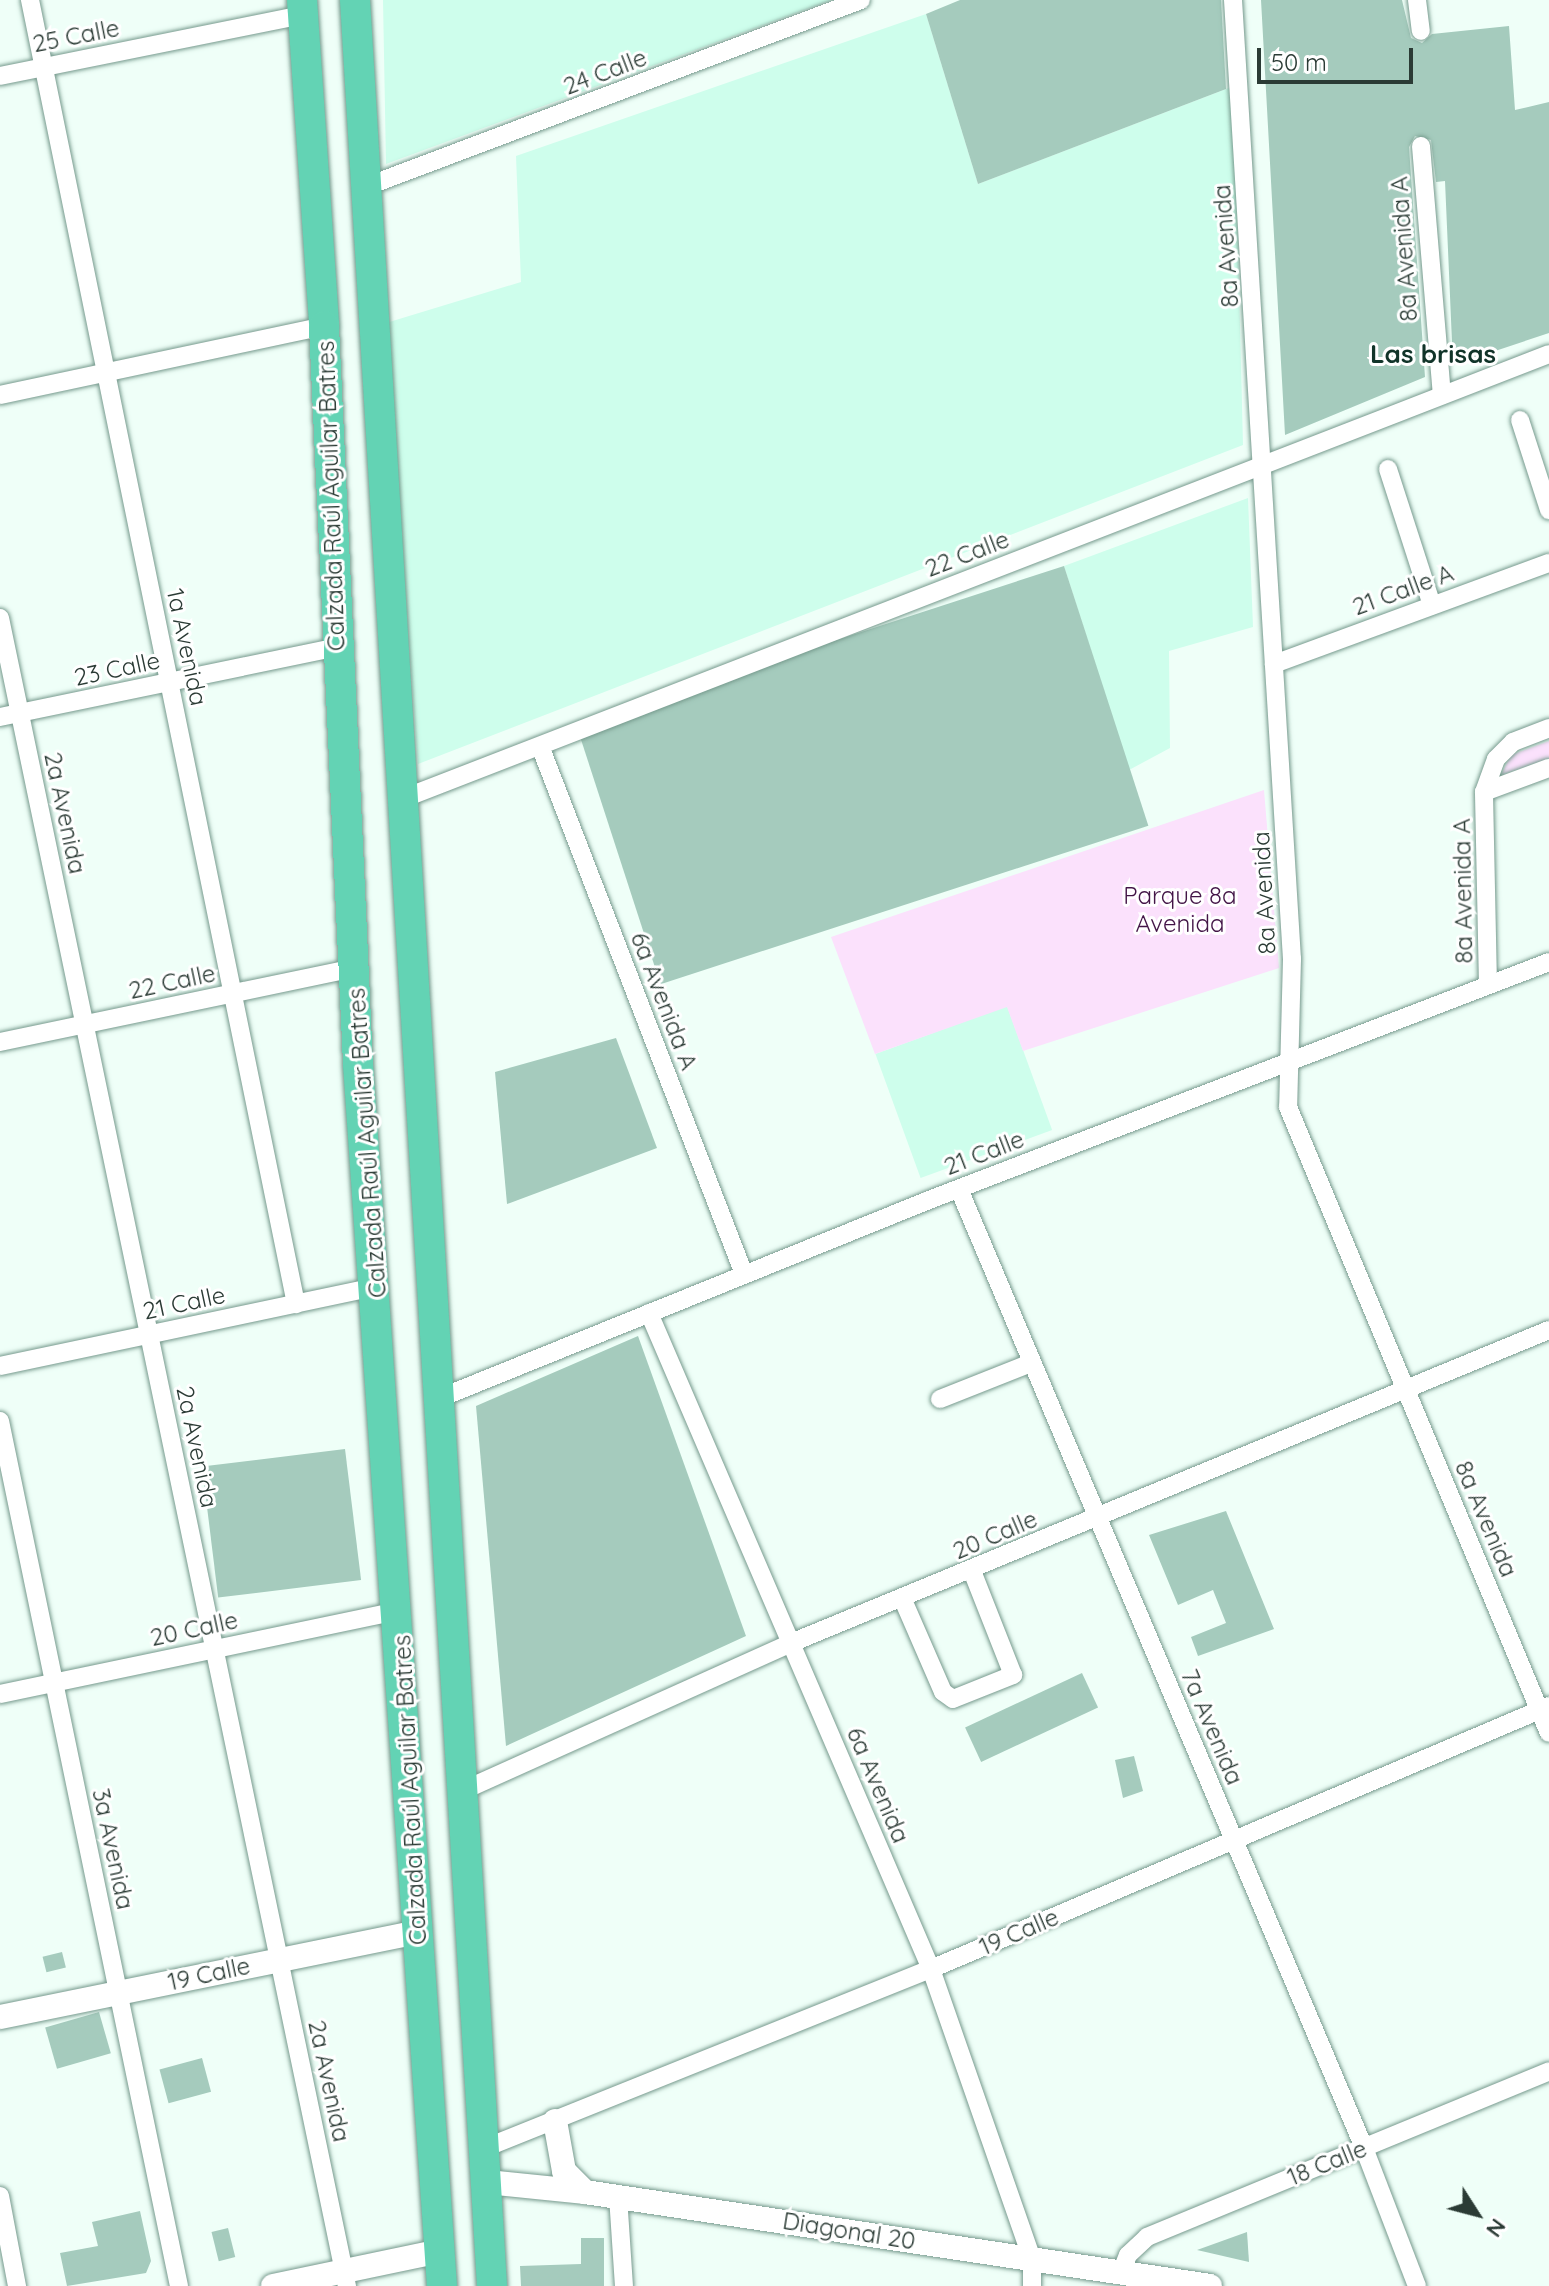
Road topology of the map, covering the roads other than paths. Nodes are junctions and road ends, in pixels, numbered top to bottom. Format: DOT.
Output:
graph roads {
  1 [pos="30,0"];
  2 [pos="355,0"];
  3 [pos="861,0"];
  4 [pos="1233,0"];
  5 [pos="1417,0"];
  6 [pos="303,7"];
  7 [pos="1421,31"];
  8 [pos="44,67"];
  9 [pos="0,76"];
  10 [pos="1421,146"];
  11 [pos="365,187"];
  12 [pos="324,326"];
  13 [pos="1549,354"];
  14 [pos="106,372"];
  15 [pos="0,395"];
  16 [pos="1442,395"];
  17 [pos="1520,420"];
  18 [pos="1265,464"];
  19 [pos="1388,469"];
  20 [pos="1549,510"];
  21 [pos="1549,563"];
  22 [pos="1432,605"];
  23 [pos="0,618"];
  24 [pos="337,647"];
  25 [pos="1274,664"];
  26 [pos="169,682"];
  27 [pos="20,713"];
  28 [pos="0,717"];
  29 [pos="1549,728"];
  30 [pos="540,746"];
  31 [pos="1549,768"];
  32 [pos="1484,792"];
  33 [pos="402,799"];
  34 [pos="1549,962"];
  35 [pos="354,968"];
  36 [pos="1488,985"];
  37 [pos="233,993"];
  38 [pos="85,1024"];
  39 [pos="0,1042"];
  40 [pos="1289,1061"];
  41 [pos="959,1189"];
  42 [pos="744,1274"];
  43 [pos="378,1286"];
  44 [pos="296,1304"];
  45 [pos="649,1313"];
  46 [pos="1549,1330"];
  47 [pos="149,1334"];
  48 [pos="1031,1363"];
  49 [pos="0,1366"];
  50 [pos="1406,1387"];
  51 [pos="440,1398"];
  52 [pos="940,1399"];
  53 [pos="0,1421"];
  54 [pos="1097,1517"];
  55 [pos="972,1571"];
  56 [pos="903,1600"];
  57 [pos="399,1611"];
  58 [pos="791,1643"];
  59 [pos="214,1649"];
  60 [pos="54,1683"];
  61 [pos="0,1694"];
  62 [pos="1544,1708"];
  63 [pos="1549,1733"];
  64 [pos="462,1791"];
  65 [pos="1234,1840"];
  66 [pos="418,1932"];
  67 [pos="279,1960"];
  68 [pos="931,1969"];
  69 [pos="118,1993"];
  70 [pos="0,2017"];
  71 [pos="1549,2071"];
  72 [pos="555,2121"];
  73 [pos="485,2148"];
  74 [pos="1364,2148"];
  75 [pos="487,2182"];
  76 [pos="585,2192"];
  77 [pos="0,2196"];
  78 [pos="618,2196"];
  79 [pos="440,2251"];
  80 [pos="1032,2259"];
  81 [pos="1121,2273"];
  82 [pos="346,2279"];
  83 [pos="17,2286"];
  84 [pos="179,2286"];
  85 [pos="273,2286"];
  86 [pos="442,2286"];
  87 [pos="492,2286"];
  88 [pos="624,2286"];
  89 [pos="1032,2286"];
  90 [pos="1210,2286"];
  91 [pos="1417,2286"];
  1 -- 8 [label="street, 1a Avenida"];
  2 -- 11 [label="highway, Calzada Raúl Aguilar Batres"];
  3 -- 11 [label="street, 24 Calle"];
  4 -- 18 [label="street, 8a Avenida"];
  5 -- 7 [label="street"];
  6 -- 8 [label="street, 25 Calle"];
  6 -- 12 [label="highway, Calzada Raúl Aguilar Batres"];
  8 -- 9 [label="street, 25 Calle"];
  8 -- 14 [label="street, 1a Avenida"];
  10 -- 16 [label="street, 8a Avenida A"];
  11 -- 33 [label="highway, Calzada Raúl Aguilar Batres"];
  12 -- 14 [label="street"];
  12 -- 24 [label="highway, Calzada Raúl Aguilar Batres"];
  13 -- 16 [label="street, 22 Calle"];
  14 -- 15 [label="street"];
  14 -- 26 [label="street, 1a Avenida"];
  16 -- 18 [label="street, 22 Calle"];
  17 -- 20 [label="street"];
  18 -- 25 [label="street, 8a Avenida"];
  18 -- 30 [label="street, 22 Calle"];
  19 -- 22 [label="street"];
  21 -- 22 [label="street, 21 Calle A"];
  22 -- 25 [label="street, 21 Calle A"];
  23 -- 27 [label="street, 2a Avenida"];
  24 -- 26 [label="street, 23 Calle"];
  24 -- 35 [label="highway, Calzada Raúl Aguilar Batres"];
  25 -- 40 [label="street, 8a Avenida"];
  26 -- 27 [label="street, 23 Calle"];
  26 -- 37 [label="street, 1a Avenida"];
  27 -- 28 [label="street, 23 Calle"];
  27 -- 38 [label="street, 2a Avenida"];
  29 -- 32 [label="street, 8a Avenida A"];
  30 -- 33 [label="street, 22 Calle"];
  30 -- 42 [label="street, 6a Avenida A"];
  31 -- 32 [label="street"];
  32 -- 36 [label="street, 8a Avenida A"];
  33 -- 51 [label="highway, Calzada Raúl Aguilar Batres"];
  34 -- 36 [label="street, 21 Calle"];
  35 -- 37 [label="street, 22 Calle"];
  35 -- 43 [label="highway, Calzada Raúl Aguilar Batres"];
  36 -- 40 [label="street, 21 Calle"];
  37 -- 38 [label="street, 22 Calle"];
  37 -- 44 [label="street, 1a Avenida"];
  38 -- 39 [label="street, 22 Calle"];
  38 -- 47 [label="street, 2a Avenida"];
  40 -- 41 [label="street, 21 Calle"];
  40 -- 50 [label="street, 8a Avenida"];
  41 -- 42 [label="street, 21 Calle"];
  41 -- 48 [label="street, 7a Avenida"];
  42 -- 45 [label="street, 21 Calle"];
  43 -- 44 [label="street, 21 Calle"];
  43 -- 57 [label="highway, Calzada Raúl Aguilar Batres"];
  44 -- 47 [label="street, 21 Calle"];
  45 -- 51 [label="street, 21 Calle"];
  45 -- 58 [label="street, 6a Avenida"];
  46 -- 50 [label="street, 20 Calle"];
  47 -- 49 [label="street, 21 Calle"];
  47 -- 59 [label="street, 2a Avenida"];
  48 -- 52 [label="street"];
  48 -- 54 [label="street, 7a Avenida"];
  50 -- 54 [label="street, 20 Calle"];
  50 -- 62 [label="street, 8a Avenida"];
  51 -- 64 [label="highway, Calzada Raúl Aguilar Batres"];
  53 -- 60 [label="street, 3a Avenida"];
  54 -- 55 [label="street, 20 Calle"];
  54 -- 65 [label="street, 7a Avenida"];
  55 -- 56 [label="street, 20 Calle"];
  55 -- 56 [label="street"];
  56 -- 58 [label="street, 20 Calle"];
  57 -- 59 [label="street, 20 Calle"];
  57 -- 66 [label="highway, Calzada Raúl Aguilar Batres"];
  58 -- 64 [label="street, 20 Calle"];
  58 -- 68 [label="street, 6a Avenida"];
  59 -- 60 [label="street, 20 Calle"];
  59 -- 67 [label="street, 2a Avenida"];
  60 -- 61 [label="street, 20 Calle"];
  60 -- 69 [label="street, 3a Avenida"];
  62 -- 63 [label="street, 8a Avenida"];
  62 -- 65 [label="street, 19 Calle"];
  64 -- 73 [label="highway, Calzada Raúl Aguilar Batres"];
  65 -- 68 [label="street, 19 Calle"];
  65 -- 74 [label="street, 7a Avenida"];
  66 -- 67 [label="street, 19 Calle"];
  66 -- 79 [label="highway, Calzada Raúl Aguilar Batres"];
  67 -- 69 [label="street, 19 Calle"];
  67 -- 82 [label="street, 2a Avenida"];
  68 -- 72 [label="street, 19 Calle"];
  68 -- 80 [label="street, 6a Avenida"];
  69 -- 70 [label="street, 19 Calle"];
  69 -- 84 [label="street, 3a Avenida"];
  71 -- 74 [label="street, 18 Calle"];
  72 -- 73 [label="street, 19 Calle"];
  72 -- 76 [label="street"];
  73 -- 75 [label="highway, Calzada Raúl Aguilar Batres"];
  74 -- 81 [label="street, 18 Calle"];
  74 -- 91 [label="street, 7a Avenida"];
  75 -- 76 [label="street, Diagonal 20"];
  75 -- 87 [label="highway, Calzada Raúl Aguilar Batres"];
  76 -- 78 [label="street, Diagonal 20"];
  77 -- 83 [label="street"];
  78 -- 80 [label="street, Diagonal 20"];
  78 -- 88 [label="street"];
  79 -- 82 [label="street"];
  79 -- 86 [label="highway, Calzada Raúl Aguilar Batres"];
  80 -- 81 [label="street, Diagonal 20"];
  80 -- 89 [label="street, 6a Avenida"];
  81 -- 90 [label="street, Diagonal 20"];
  82 -- 85 [label="street"];
}
